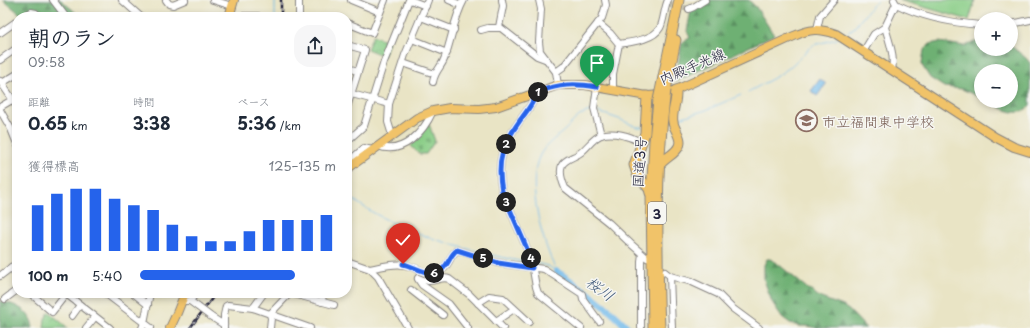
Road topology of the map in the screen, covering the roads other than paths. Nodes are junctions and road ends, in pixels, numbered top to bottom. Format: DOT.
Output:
graph roads {
  1 [pos="52,0"];
  2 [pos="122,0"];
  3 [pos="166,0"];
  4 [pos="185,0"];
  5 [pos="213,0"];
  6 [pos="299,0"];
  7 [pos="351,0"];
  8 [pos="385,0"];
  9 [pos="409,0"];
  10 [pos="449,0"];
  11 [pos="502,0"];
  12 [pos="539,0"];
  13 [pos="606,0"];
  14 [pos="668,0"];
  15 [pos="679,0"];
  16 [pos="686,0"];
  17 [pos="705,0"];
  18 [pos="834,0"];
  19 [pos="463,2"];
  20 [pos="699,2"];
  21 [pos="895,2"];
  22 [pos="233,3"];
  23 [pos="427,3"];
  24 [pos="689,9"];
  25 [pos="62,12"];
  26 [pos="135,12"];
  27 [pos="299,12"];
  28 [pos="380,12"];
  29 [pos="421,17"];
  30 [pos="1030,20"];
  31 [pos="598,23"];
  32 [pos="1018,23"];
  33 [pos="974,24"];
  34 [pos="12,25"];
  35 [pos="352,25"];
  36 [pos="885,27"];
  37 [pos="499,28"];
  38 [pos="817,29"];
  39 [pos="454,30"];
  40 [pos="481,30"];
  41 [pos="0,33"];
  42 [pos="412,39"];
  43 [pos="618,44"];
  44 [pos="352,46"];
  45 [pos="12,52"];
  46 [pos="863,52"];
  47 [pos="447,53"];
  48 [pos="0,60"];
  49 [pos="545,60"];
  50 [pos="403,63"];
  51 [pos="352,69"];
  52 [pos="892,70"];
  53 [pos="358,71"];
  54 [pos="556,72"];
  55 [pos="435,74"];
  56 [pos="12,76"];
  57 [pos="1,82"];
  58 [pos="434,82"];
  59 [pos="558,85"];
  60 [pos="352,86"];
  61 [pos="597,87"];
  62 [pos="614,90"];
  63 [pos="537,92"];
  64 [pos="352,94"];
  65 [pos="665,94"];
  66 [pos="12,95"];
  67 [pos="647,96"];
  68 [pos="372,99"];
  69 [pos="12,100"];
  70 [pos="389,104"];
  71 [pos="0,109"];
  72 [pos="433,111"];
  73 [pos="675,130"];
  74 [pos="12,132"];
  75 [pos="601,135"];
  76 [pos="392,136"];
  77 [pos="352,137"];
  78 [pos="661,138"];
  79 [pos="640,142"];
  80 [pos="375,148"];
  81 [pos="1030,152"];
  82 [pos="352,158"];
  83 [pos="352,165"];
  84 [pos="655,167"];
  85 [pos="637,174"];
  86 [pos="651,198"];
  87 [pos="352,263"];
  88 [pos="11,267"];
  89 [pos="532,268"];
  90 [pos="370,269"];
  91 [pos="417,270"];
  92 [pos="0,276"];
  93 [pos="418,278"];
  94 [pos="411,290"];
  95 [pos="431,292"];
  96 [pos="12,294"];
  97 [pos="36,298"];
  98 [pos="62,298"];
  99 [pos="72,298"];
  100 [pos="112,298"];
  101 [pos="139,298"];
  102 [pos="149,298"];
  103 [pos="186,298"];
  104 [pos="260,298"];
  105 [pos="285,298"];
  106 [pos="308,298"];
  107 [pos="322,298"];
  108 [pos="5,299"];
  109 [pos="424,300"];
  110 [pos="322,302"];
  111 [pos="478,303"];
  112 [pos="80,305"];
  113 [pos="148,305"];
  114 [pos="334,306"];
  115 [pos="253,308"];
  116 [pos="514,308"];
  117 [pos="270,314"];
  118 [pos="224,315"];
  119 [pos="443,315"];
  120 [pos="72,316"];
  121 [pos="95,317"];
  122 [pos="213,318"];
  123 [pos="496,321"];
  124 [pos="599,321"];
  125 [pos="529,322"];
  126 [pos="143,326"];
  127 [pos="224,326"];
  128 [pos="86,328"];
  129 [pos="110,328"];
  130 [pos="151,328"];
  131 [pos="170,328"];
  132 [pos="270,328"];
  133 [pos="310,328"];
  134 [pos="408,328"];
  135 [pos="468,328"];
  136 [pos="503,328"];
  137 [pos="581,328"];
  138 [pos="641,328"];
  139 [pos="653,328"];
  140 [pos="660,328"];
  141 [pos="672,328"];
  142 [pos="759,328"];
  1 -- 25 [label="street"];
  2 -- 26 [label="street"];
  3 -- 4 [label="street"];
  5 -- 22 [label="street"];
  6 -- 27 [label="street"];
  7 -- 28 [label="street"];
  8 -- 28 [label="street"];
  9 -- 23 [label="street"];
  9 -- 68 [label="street"];
  10 -- 19 [label="street"];
  11 -- 37 [label="street"];
  12 -- 49 [label="street"];
  13 -- 31 [label="street"];
  14 -- 43 [label="street"];
  15 -- 65 [label="highway, 国道3号 / 3"];
  16 -- 65 [label="highway, 国道3号 / 3"];
  17 -- 20 [label="street"];
  18 -- 38 [label="street"];
  19 -- 39 [label="street"];
  20 -- 24 [label="street"];
  21 -- 33 [label="street"];
  21 -- 36 [label="street"];
  23 -- 29 [label="street"];
  28 -- 35 [label="street"];
  29 -- 39 [label="street"];
  29 -- 42 [label="street"];
  30 -- 32 [label="street"];
  31 -- 43 [label="street"];
  31 -- 54 [label="street"];
  34 -- 41 [label="street"];
  36 -- 46 [label="street"];
  36 -- 52 [label="street"];
  37 -- 40 [label="street"];
  37 -- 49 [label="street"];
  38 -- 46 [label="main road"];
  38 -- 65 [label="main road, 内殿手光線"];
  39 -- 47 [label="street"];
  42 -- 47 [label="street"];
  42 -- 50 [label="street"];
  43 -- 62 [label="street"];
  44 -- 53 [label="street"];
  45 -- 48 [label="street"];
  46 -- 52 [label="main road"];
  47 -- 55 [label="street"];
  49 -- 54 [label="street"];
  50 -- 55 [label="street"];
  50 -- 70 [label="street"];
  51 -- 53 [label="street"];
  52 -- 81 [label="main road"];
  53 -- 60 [label="street"];
  54 -- 59 [label="street"];
  55 -- 58 [label="street"];
  56 -- 57 [label="street"];
  57 -- 66 [label="street"];
  59 -- 61 [label="main road, 内殿手光線"];
  59 -- 63 [label="main road, 内殿手光線"];
  61 -- 62 [label="main road, 内殿手光線"];
  61 -- 75 [label="street"];
  62 -- 67 [label="main road, 内殿手光線"];
  63 -- 72 [label="main road, 内殿手光線"];
  63 -- 89 [label="street"];
  64 -- 68 [label="street"];
  65 -- 67 [label="main road, 内殿手光線"];
  65 -- 73 [label="highway"];
  65 -- 78 [label="highway, 国道3号 / 3"];
  65 -- 84 [label="highway, 国道3号 / 3"];
  67 -- 85 [label="highway"];
  68 -- 70 [label="street"];
  68 -- 77 [label="street"];
  69 -- 71 [label="street"];
  70 -- 76 [label="street"];
  71 -- 74 [label="street"];
  72 -- 76 [label="main road, 内殿手光線"];
  72 -- 80 [label="street"];
  73 -- 78 [label="highway"];
  73 -- 84 [label="highway"];
  75 -- 79 [label="street"];
  75 -- 138 [label="street"];
  76 -- 80 [label="main road, 内殿手光線"];
  78 -- 84 [label="highway, 国道3号 / 3"];
  80 -- 82 [label="street"];
  80 -- 83 [label="main road, 内殿手光線"];
  84 -- 85 [label="highway"];
  84 -- 86 [label="highway, 国道3号 / 3"];
  84 -- 140 [label="highway, 国道3号 / 3"];
  85 -- 86 [label="highway"];
  86 -- 139 [label="highway, 国道3号 / 3"];
  87 -- 90 [label="street"];
  88 -- 92 [label="street"];
  89 -- 91 [label="street"];
  89 -- 124 [label="street"];
  89 -- 137 [label="street"];
  90 -- 91 [label="street"];
  90 -- 134 [label="street"];
  91 -- 93 [label="street"];
  93 -- 95 [label="street"];
  93 -- 111 [label="street"];
  94 -- 109 [label="street"];
  95 -- 109 [label="street"];
  95 -- 135 [label="street"];
  96 -- 108 [label="street"];
  97 -- 98 [label="street"];
  99 -- 112 [label="street"];
  100 -- 126 [label="street"];
  101 -- 113 [label="street"];
  102 -- 113 [label="street"];
  103 -- 122 [label="street, bridge"];
  103 -- 131 [label="main road"];
  104 -- 115 [label="street"];
  105 -- 117 [label="street"];
  106 -- 110 [label="street"];
  107 -- 110 [label="street"];
  109 -- 119 [label="street"];
  110 -- 114 [label="street"];
  111 -- 116 [label="street"];
  111 -- 123 [label="street"];
  112 -- 120 [label="street"];
  112 -- 121 [label="street"];
  113 -- 126 [label="street"];
  115 -- 117 [label="street"];
  115 -- 118 [label="street"];
  116 -- 123 [label="street"];
  116 -- 125 [label="street"];
  117 -- 132 [label="street"];
  117 -- 133 [label="street"];
  118 -- 122 [label="street"];
  118 -- 127 [label="street"];
  121 -- 128 [label="street"];
  121 -- 129 [label="street"];
  122 -- 127 [label="street"];
  123 -- 136 [label="street"];
  126 -- 130 [label="street"];
  141 -- 142 [label="street"];
}
